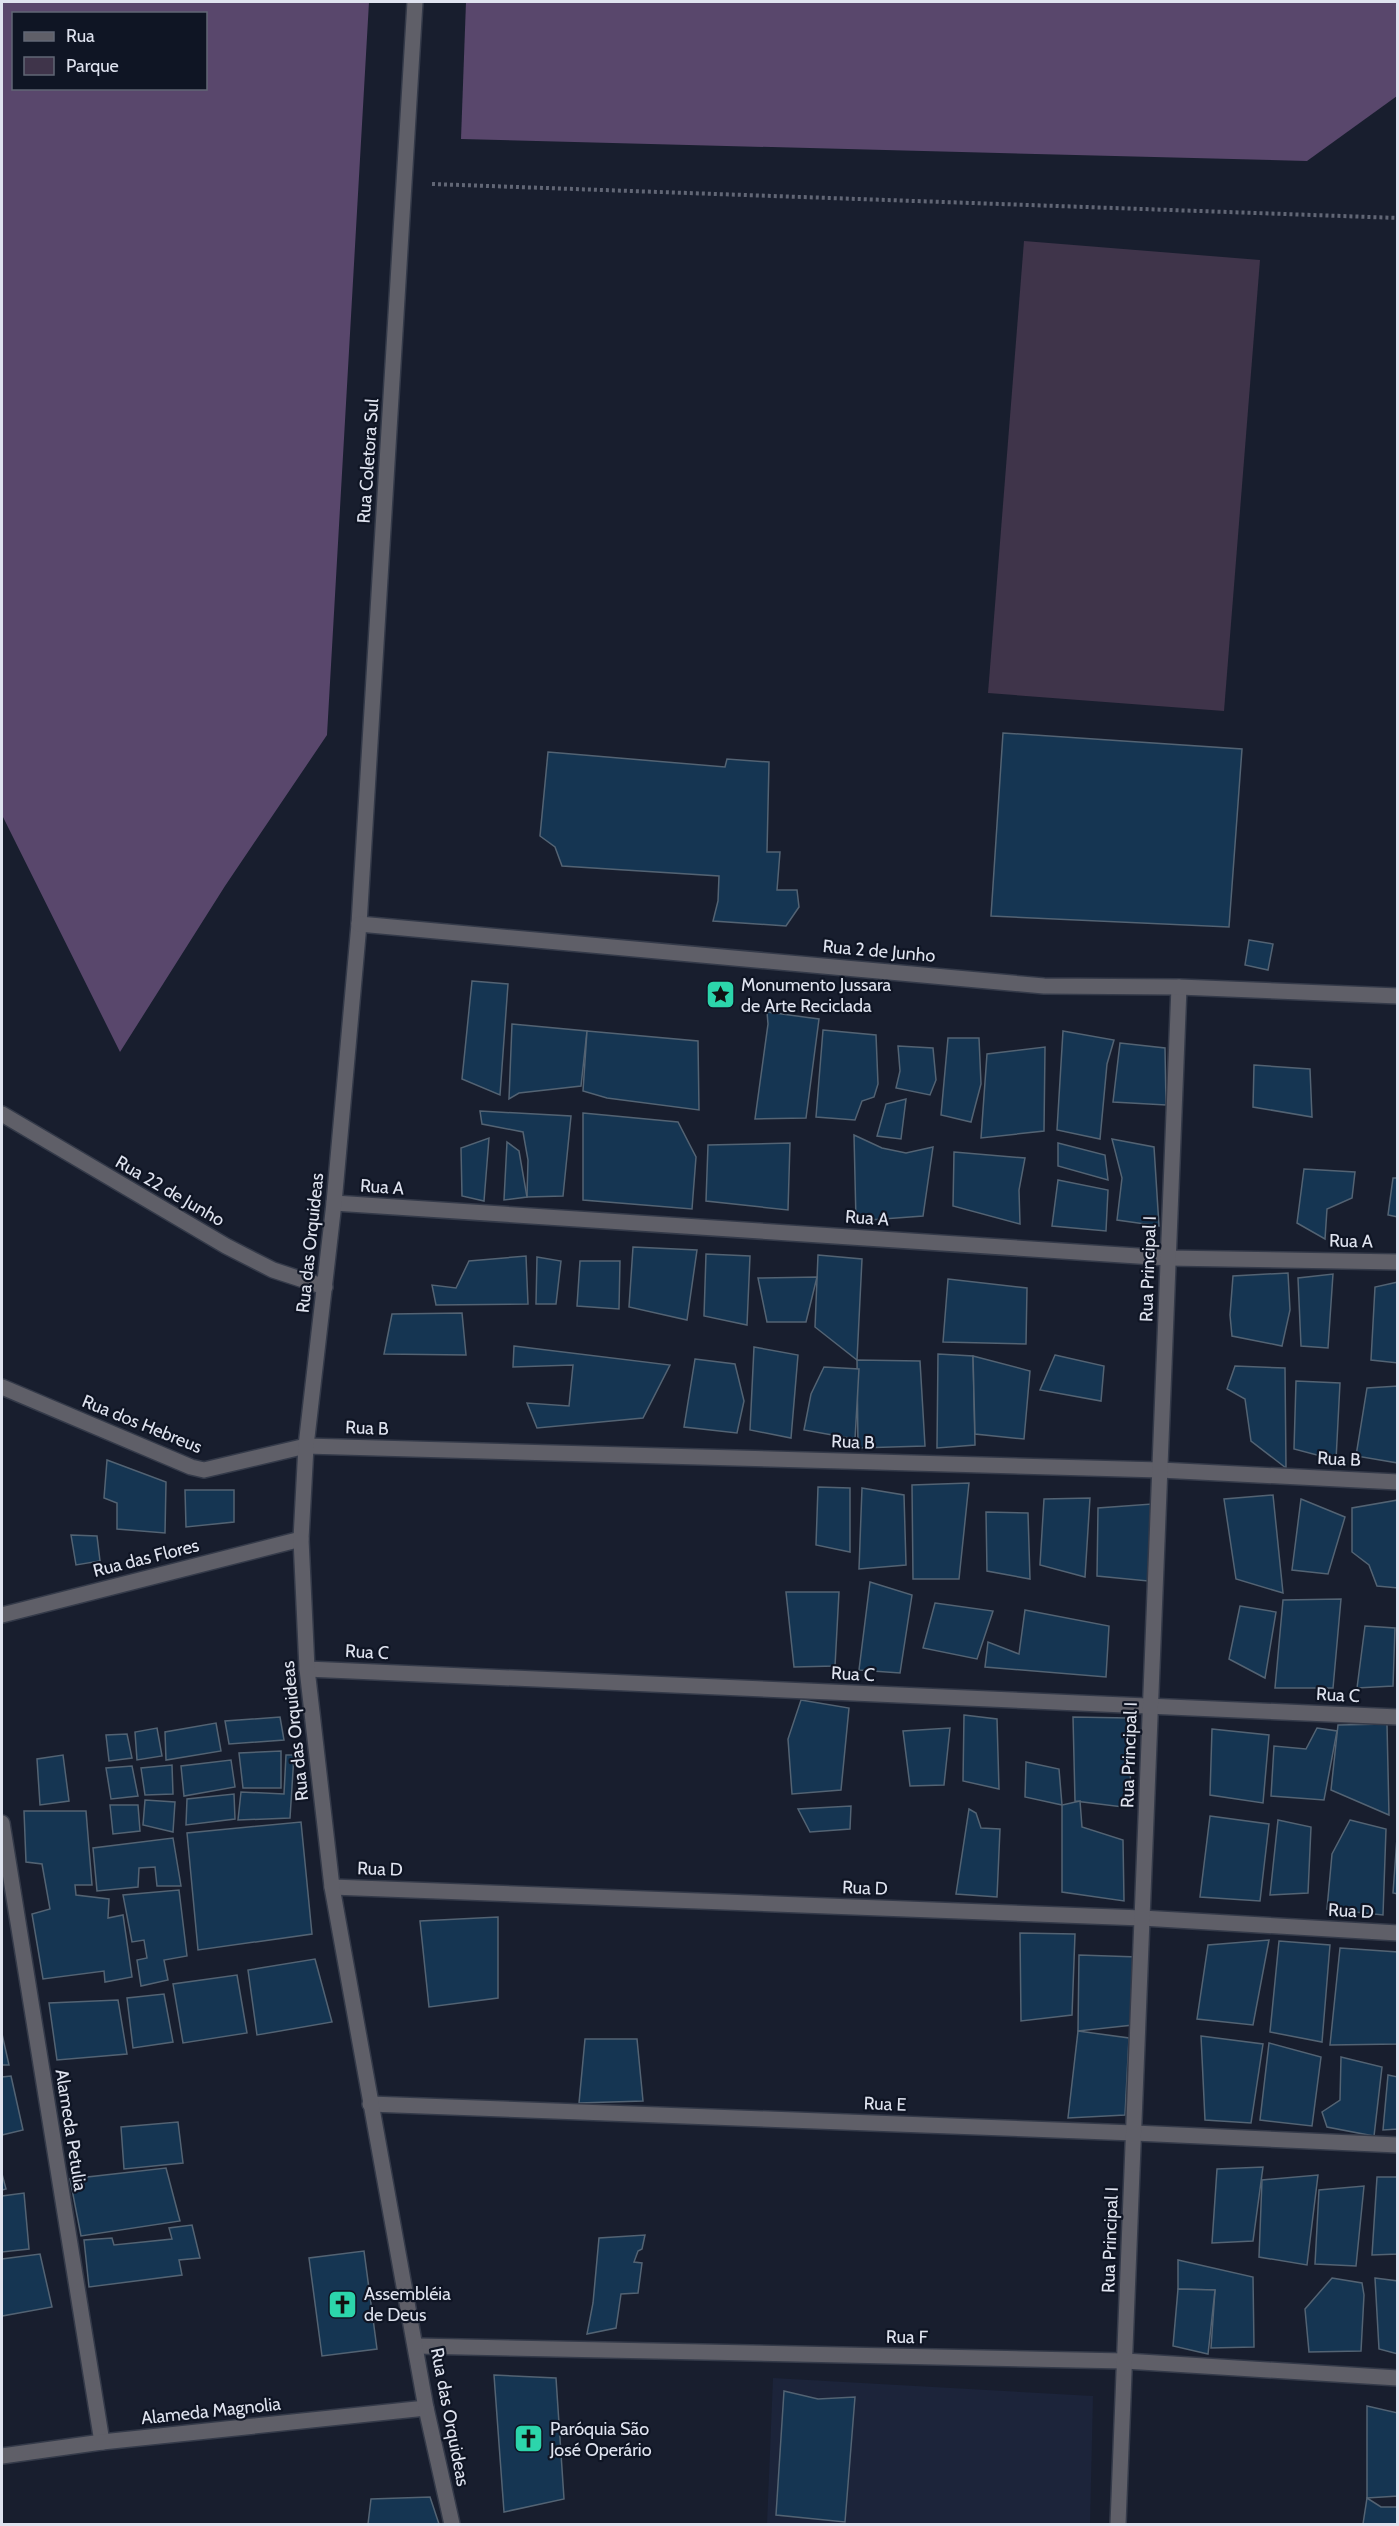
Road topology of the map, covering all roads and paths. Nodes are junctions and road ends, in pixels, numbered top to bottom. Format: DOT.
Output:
graph roads {
  1 [pos="416,2"];
  2 [pos="404,183"];
  3 [pos="1398,218"];
  4 [pos="359,924"];
  5 [pos="1179,987"];
  6 [pos="1398,996"];
  7 [pos="2,1114"];
  8 [pos="334,1203"];
  9 [pos="1168,1258"];
  10 [pos="1398,1262"];
  11 [pos="325,1287"];
  12 [pos="2,1387"];
  13 [pos="306,1446"];
  14 [pos="1160,1470"];
  15 [pos="1398,1482"];
  16 [pos="301,1539"];
  17 [pos="2,1615"];
  18 [pos="307,1669"];
  19 [pos="1150,1706"];
  20 [pos="1398,1718"];
  21 [pos="2,1824"];
  22 [pos="332,1887"];
  23 [pos="1142,1918"];
  24 [pos="1398,1933"];
  25 [pos="370,2104"];
  26 [pos="1134,2133"];
  27 [pos="1398,2145"];
  28 [pos="416,2346"];
  29 [pos="1125,2361"];
  30 [pos="1398,2378"];
  31 [pos="426,2408"];
  32 [pos="102,2442"];
  33 [pos="2,2456"];
  34 [pos="452,2524"];
  35 [pos="1118,2524"];
  1 -- 2 [label="street, Rua Coletora Sul"];
  2 -- 3 [label="path"];
  2 -- 4 [label="street, Rua Coletora Sul"];
  4 -- 5 [label="street, Rua 2 de Junho"];
  4 -- 8 [label="street, Rua das Orquideas"];
  5 -- 6 [label="street, Rua 2 de Junho"];
  5 -- 9 [label="street, Rua Principal I"];
  7 -- 11 [label="street, Rua 22 de Junho"];
  8 -- 9 [label="street, Rua A"];
  8 -- 11 [label="street, Rua das Orquideas"];
  9 -- 10 [label="street, Rua A"];
  9 -- 14 [label="street, Rua Principal I"];
  11 -- 13 [label="street, Rua das Orquideas"];
  12 -- 13 [label="street, Rua dos Hebreus"];
  13 -- 14 [label="street, Rua B"];
  13 -- 16 [label="street, Rua das Orquideas"];
  14 -- 15 [label="street, Rua B"];
  14 -- 19 [label="street, Rua Principal I"];
  16 -- 17 [label="street, Rua das Flores"];
  16 -- 18 [label="street, Rua das Orquideas"];
  18 -- 19 [label="street, Rua C"];
  18 -- 22 [label="street, Rua das Orquideas"];
  19 -- 20 [label="street, Rua C"];
  19 -- 23 [label="street, Rua Principal I"];
  21 -- 32 [label="street, Alameda Petulia"];
  22 -- 23 [label="street, Rua D"];
  22 -- 25 [label="street, Rua das Orquideas"];
  23 -- 24 [label="street, Rua D"];
  23 -- 26 [label="street, Rua Principal I"];
  25 -- 26 [label="street, Rua E"];
  25 -- 28 [label="street, Rua das Orquideas"];
  26 -- 27 [label="street, Rua E"];
  26 -- 29 [label="street, Rua Principal I"];
  28 -- 29 [label="street, Rua F"];
  28 -- 31 [label="street, Rua das Orquideas"];
  29 -- 30 [label="street, Rua F"];
  29 -- 35 [label="street, Rua Principal I"];
  31 -- 32 [label="street, Alameda Magnolia"];
  31 -- 34 [label="street, Rua das Orquideas"];
  32 -- 33 [label="street, Alameda Magnolia"];
}
